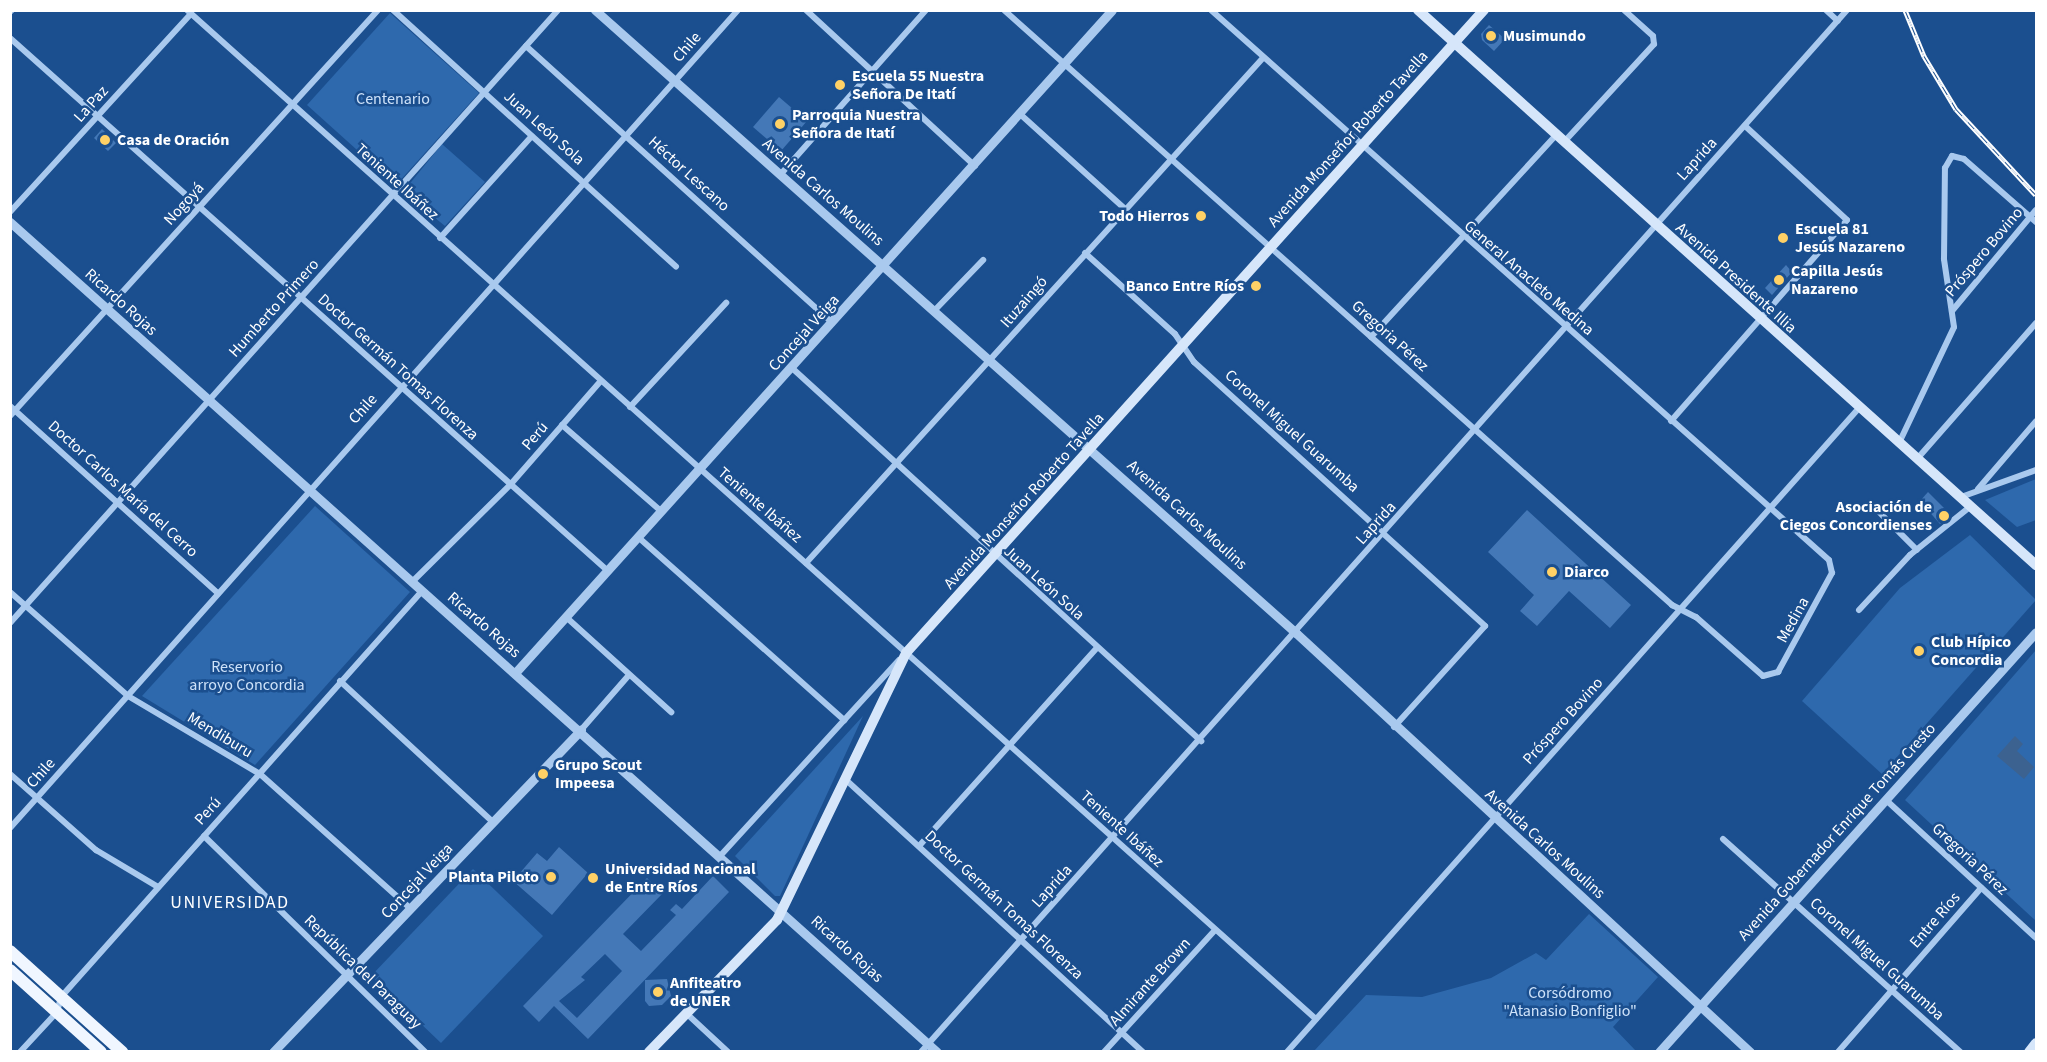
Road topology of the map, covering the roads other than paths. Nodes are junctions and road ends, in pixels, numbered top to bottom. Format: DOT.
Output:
graph roads {
  1 [pos="378,10"];
  2 [pos="393,10"];
  3 [pos="558,10"];
  4 [pos="595,10"];
  5 [pos="738,10"];
  6 [pos="806,10"];
  7 [pos="926,10"];
  8 [pos="1004,10"];
  9 [pos="1112,10"];
  10 [pos="1210,10"];
  11 [pos="1418,10"];
  12 [pos="1484,10"];
  13 [pos="1624,10"];
  14 [pos="1826,10"];
  15 [pos="1847,10"];
  16 [pos="189,12"];
  17 [pos="1838,21"];
  18 [pos="10,38"];
  19 [pos="1454,43"];
  20 [pos="526,46"];
  21 [pos="1263,58"];
  22 [pos="1063,65"];
  23 [pos="872,71"];
  24 [pos="675,81"];
  25 [pos="484,93"];
  26 [pos="292,105"];
  27 [pos="1020,114"];
  28 [pos="98,116"];
  29 [pos="1745,126"];
  30 [pos="532,136"];
  31 [pos="627,136"];
  32 [pos="1560,138"];
  33 [pos="1361,147"];
  34 [pos="1171,159"];
  35 [pos="975,166"];
  36 [pos="780,175"];
  37 [pos="585,183"];
  38 [pos="392,196"];
  39 [pos="200,207"];
  40 [pos="1125,210"];
  41 [pos="2037,210"];
  42 [pos="10,212"];
  43 [pos="2034,220"];
  44 [pos="10,222"];
  45 [pos="1655,225"];
  46 [pos="1462,237"];
  47 [pos="440,238"];
  48 [pos="1270,248"];
  49 [pos="1085,253"];
  50 [pos="982,260"];
  51 [pos="676,267"];
  52 [pos="885,267"];
  53 [pos="494,285"];
  54 [pos="300,298"];
  55 [pos="726,303"];
  56 [pos="107,309"];
  57 [pos="934,311"];
  58 [pos="1952,311"];
  59 [pos="1760,320"];
  60 [pos="2037,323"];
  61 [pos="833,324"];
  62 [pos="1565,328"];
  63 [pos="1371,338"];
  64 [pos="1183,346"];
  65 [pos="990,361"];
  66 [pos="792,368"];
  67 [pos="600,382"];
  68 [pos="401,387"];
  69 [pos="208,402"];
  70 [pos="630,407"];
  71 [pos="1859,408"];
  72 [pos="12,411"];
  73 [pos="2037,420"];
  74 [pos="1671,421"];
  75 [pos="562,425"];
  76 [pos="1476,431"];
  77 [pos="1899,444"];
  78 [pos="1091,449"];
  79 [pos="1917,459"];
  80 [pos="895,466"];
  81 [pos="699,470"];
  82 [pos="2037,470"];
  83 [pos="510,485"];
  84 [pos="1978,489"];
  85 [pos="309,491"];
  86 [pos="1961,497"];
  87 [pos="118,503"];
  88 [pos="1873,506"];
  89 [pos="1971,506"];
  90 [pos="1770,508"];
  91 [pos="661,511"];
  92 [pos="1385,533"];
  93 [pos="639,537"];
  94 [pos="1917,550"];
  95 [pos="994,556"];
  96 [pos="806,563"];
  97 [pos="1832,564"];
  98 [pos="2037,565"];
  99 [pos="608,571"];
  100 [pos="412,582"];
  101 [pos="422,591"];
  102 [pos="10,592"];
  103 [pos="218,593"];
  104 [pos="26,606"];
  105 [pos="1680,609"];
  106 [pos="1859,610"];
  107 [pos="566,617"];
  108 [pos="10,623"];
  109 [pos="2037,632"];
  110 [pos="1296,633"];
  111 [pos="1097,648"];
  112 [pos="906,653"];
  113 [pos="515,673"];
  114 [pos="629,675"];
  115 [pos="1763,676"];
  116 [pos="340,681"];
  117 [pos="128,696"];
  118 [pos="671,712"];
  119 [pos="844,720"];
  120 [pos="1394,727"];
  121 [pos="581,730"];
  122 [pos="1201,741"];
  123 [pos="1009,746"];
  124 [pos="10,774"];
  125 [pos="260,774"];
  126 [pos="845,779"];
  127 [pos="38,798"];
  128 [pos="1886,800"];
  129 [pos="1494,818"];
  130 [pos="493,822"];
  131 [pos="10,828"];
  132 [pos="204,836"];
  133 [pos="1113,839"];
  134 [pos="1723,839"];
  135 [pos="920,845"];
  136 [pos="721,855"];
  137 [pos="158,887"];
  138 [pos="1981,888"];
  139 [pos="1794,902"];
  140 [pos="411,909"];
  141 [pos="782,910"];
  142 [pos="1215,930"];
  143 [pos="2037,938"];
  144 [pos="1022,940"];
  145 [pos="10,951"];
  146 [pos="10,970"];
  147 [pos="347,976"];
  148 [pos="1892,990"];
  149 [pos="61,997"];
  150 [pos="1700,1006"];
  151 [pos="57,1012"];
  152 [pos="686,1013"];
  153 [pos="1316,1019"];
  154 [pos="1122,1032"];
  155 [pos="2037,1043"];
  156 [pos="925,1048"];
  157 [pos="20,1052"];
  158 [pos="101,1052"];
  159 [pos="122,1052"];
  160 [pos="273,1052"];
  161 [pos="425,1052"];
  162 [pos="649,1052"];
  163 [pos="728,1052"];
  164 [pos="937,1052"];
  165 [pos="1104,1052"];
  166 [pos="1143,1052"];
  167 [pos="1287,1052"];
  168 [pos="1659,1052"];
  169 [pos="1750,1052"];
  170 [pos="1838,1052"];
  171 [pos="1960,1052"];
  172 [pos="2029,1052"];
  1 -- 26 [label="street, Nogoyá"];
  2 -- 25 [label="street, Juan León Sola"];
  3 -- 20 [label="street, Humberto Primero"];
  4 -- 24 [label="street, Avenida Carlos Moulins"];
  5 -- 24 [label="street, Chile"];
  6 -- 23 [label="street"];
  7 -- 23 [label="street"];
  8 -- 22 [label="street, Gregoria Pérez"];
  9 -- 22 [label="street, Concejal Veiga"];
  10 -- 21 [label="street, General Anacleto Medina"];
  11 -- 19 [label="main road, Avenida Presidente Illia"];
  12 -- 19 [label="main road, Avenida Monseñor Roberto Tavella"];
  13 -- 32 [label="street"];
  14 -- 17 [label="street"];
  15 -- 17 [label="street, Laprida"];
  16 -- 26 [label="street, Teniente Ibáñez"];
  16 -- 28 [label="street, La Paz"];
  17 -- 29 [label="street, Laprida"];
  18 -- 28 [label="street, Doctor Germán Tomas Florenza"];
  19 -- 32 [label="main road, Avenida Presidente Illia"];
  19 -- 33 [label="main road, Avenida Monseñor Roberto Tavella"];
  20 -- 25 [label="street, Humberto Primero"];
  20 -- 31 [label="street, Héctor Lescano"];
  21 -- 33 [label="street, General Anacleto Medina"];
  21 -- 34 [label="street, Ituzaingó"];
  22 -- 27 [label="street, Concejal Veiga"];
  22 -- 34 [label="street, Gregoria Pérez"];
  23 -- 35 [label="street"];
  23 -- 36 [label="street"];
  24 -- 31 [label="street, Chile"];
  24 -- 36 [label="street, Avenida Carlos Moulins"];
  25 -- 30 [label="street, Juan León Sola"];
  25 -- 38 [label="street, Humberto Primero"];
  26 -- 38 [label="street, Teniente Ibáñez"];
  26 -- 39 [label="street, Nogoyá"];
  27 -- 35 [label="street, Concejal Veiga"];
  27 -- 40 [label="street"];
  28 -- 39 [label="street, Doctor Germán Tomas Florenza"];
  28 -- 42 [label="street, La Paz"];
  29 -- 45 [label="street, Laprida"];
  29 -- 59 [label="street"];
  30 -- 37 [label="street, Juan León Sola"];
  30 -- 47 [label="street"];
  31 -- 37 [label="street, Chile"];
  31 -- 61 [label="street, Héctor Lescano"];
  32 -- 45 [label="main road, Avenida Presidente Illia"];
  32 -- 46 [label="street"];
  33 -- 46 [label="street, General Anacleto Medina"];
  33 -- 48 [label="main road, Avenida Monseñor Roberto Tavella"];
  34 -- 40 [label="street, Ituzaingó"];
  34 -- 48 [label="street, Gregoria Pérez"];
  35 -- 52 [label="street, Concejal Veiga"];
  36 -- 52 [label="street, Avenida Carlos Moulins"];
  37 -- 51 [label="street, Juan León Sola"];
  37 -- 53 [label="street, Chile"];
  38 -- 47 [label="street, Teniente Ibáñez"];
  38 -- 54 [label="street, Humberto Primero"];
  39 -- 54 [label="street, Doctor Germán Tomas Florenza"];
  39 -- 56 [label="street, Nogoyá"];
  40 -- 49 [label="street, Ituzaingó"];
  41 -- 43 [label="street, Próspero Bovino"];
  43 -- 58 [label="street, Próspero Bovino"];
  43 -- 58 [label="street"];
  44 -- 56 [label="street, Ricardo Rojas"];
  45 -- 59 [label="main road, Avenida Presidente Illia"];
  45 -- 62 [label="street, Laprida"];
  46 -- 62 [label="street, General Anacleto Medina"];
  46 -- 63 [label="street"];
  47 -- 53 [label="street, Teniente Ibáñez"];
  48 -- 63 [label="street, Gregoria Pérez"];
  48 -- 64 [label="main road, Avenida Monseñor Roberto Tavella"];
  49 -- 64 [label="street, Coronel Miguel Guarumba"];
  49 -- 65 [label="street, Ituzaingó"];
  50 -- 57 [label="street"];
  52 -- 57 [label="street, Avenida Carlos Moulins"];
  52 -- 61 [label="street, Concejal Veiga"];
  53 -- 67 [label="street, Teniente Ibáñez"];
  53 -- 68 [label="street, Chile"];
  54 -- 68 [label="street, Doctor Germán Tomas Florenza"];
  54 -- 69 [label="street, Humberto Primero"];
  55 -- 70 [label="street"];
  56 -- 69 [label="street, Ricardo Rojas"];
  56 -- 72 [label="street, Nogoyá"];
  57 -- 65 [label="street, Avenida Carlos Moulins"];
  58 -- 77 [label="street, Próspero Bovino"];
  59 -- 71 [label="main road, Avenida Presidente Illia"];
  59 -- 74 [label="street"];
  60 -- 79 [label="street"];
  61 -- 66 [label="street, Concejal Veiga"];
  62 -- 74 [label="street, General Anacleto Medina"];
  62 -- 76 [label="street, Laprida"];
  63 -- 76 [label="street, Gregoria Pérez"];
  64 -- 78 [label="main road, Avenida Monseñor Roberto Tavella"];
  64 -- 92 [label="street, Coronel Miguel Guarumba"];
  65 -- 78 [label="street, Avenida Carlos Moulins"];
  65 -- 80 [label="street, Ituzaingó"];
  66 -- 80 [label="street, Juan León Sola"];
  66 -- 81 [label="street, Concejal Veiga"];
  67 -- 70 [label="street, Teniente Ibáñez"];
  67 -- 75 [label="street, Perú"];
  68 -- 83 [label="street, Doctor Germán Tomas Florenza"];
  68 -- 85 [label="street, Chile"];
  69 -- 85 [label="street, Ricardo Rojas"];
  69 -- 87 [label="street, Humberto Primero"];
  70 -- 81 [label="street, Teniente Ibáñez"];
  71 -- 77 [label="main road, Avenida Presidente Illia"];
  71 -- 90 [label="street, Próspero Bovino"];
  72 -- 87 [label="street, Doctor Carlos María del Cerro"];
  73 -- 84 [label="street"];
  74 -- 90 [label="street, General Anacleto Medina"];
  75 -- 83 [label="street, Perú"];
  75 -- 91 [label="street"];
  76 -- 92 [label="street, Laprida"];
  76 -- 105 [label="street, Gregoria Pérez"];
  77 -- 79 [label="main road, Avenida Presidente Illia"];
  78 -- 95 [label="main road, Avenida Monseñor Roberto Tavella"];
  78 -- 110 [label="street, Avenida Carlos Moulins"];
  79 -- 86 [label="main road, Avenida Presidente Illia"];
  80 -- 95 [label="street, Juan León Sola"];
  80 -- 96 [label="street, Ituzaingó"];
  81 -- 91 [label="street, Concejal Veiga"];
  81 -- 96 [label="street, Teniente Ibáñez"];
  82 -- 84 [label="street"];
  83 -- 99 [label="street, Doctor Germán Tomas Florenza"];
  83 -- 100 [label="street, Perú"];
  84 -- 86 [label="street"];
  85 -- 100 [label="street, Ricardo Rojas"];
  85 -- 103 [label="street, Chile"];
  86 -- 89 [label="main road, Avenida Presidente Illia"];
  87 -- 103 [label="street, Doctor Carlos María del Cerro"];
  87 -- 104 [label="street, Humberto Primero"];
  88 -- 94 [label="street"];
  89 -- 94 [label="street"];
  89 -- 98 [label="main road, Avenida Presidente Illia"];
  90 -- 97 [label="street, General Anacleto Medina"];
  90 -- 105 [label="street, Próspero Bovino"];
  91 -- 93 [label="street, Concejal Veiga"];
  92 -- 110 [label="street, Laprida"];
  92 -- 120 [label="street, Coronel Miguel Guarumba"];
  93 -- 99 [label="street, Concejal Veiga"];
  93 -- 119 [label="street"];
  94 -- 106 [label="street"];
  95 -- 111 [label="street, Juan León Sola"];
  95 -- 112 [label="main road, Avenida Monseñor Roberto Tavella"];
  96 -- 112 [label="street, Teniente Ibáñez"];
  97 -- 115 [label="street, Medina"];
  99 -- 107 [label="street, Concejal Veiga"];
  100 -- 101 [label="street, Ricardo Rojas"];
  101 -- 113 [label="street, Ricardo Rojas"];
  101 -- 116 [label="street, Perú"];
  102 -- 104 [label="street, Mendiburu"];
  103 -- 117 [label="street, Chile"];
  104 -- 108 [label="street, Humberto Primero"];
  104 -- 117 [label="street, Mendiburu"];
  105 -- 115 [label="street, Gregoria Pérez"];
  105 -- 129 [label="street, Próspero Bovino"];
  107 -- 113 [label="street, Concejal Veiga"];
  107 -- 114 [label="street"];
  109 -- 128 [label="street, Avenida Gobernador Enrique Tomás Cresto"];
  110 -- 120 [label="street, Avenida Carlos Moulins"];
  110 -- 122 [label="street, Laprida"];
  111 -- 122 [label="street, Juan León Sola"];
  111 -- 123 [label="street"];
  112 -- 119 [label="street"];
  112 -- 123 [label="street, Teniente Ibáñez"];
  112 -- 126 [label="main road, Avenida Monseñor Roberto Tavella"];
  113 -- 121 [label="street, Ricardo Rojas"];
  114 -- 118 [label="street"];
  114 -- 121 [label="street"];
  116 -- 125 [label="street, Perú"];
  116 -- 130 [label="street"];
  117 -- 125 [label="street, Mendiburu"];
  117 -- 127 [label="street, Chile"];
  119 -- 136 [label="street"];
  120 -- 129 [label="street, Avenida Carlos Moulins"];
  121 -- 130 [label="street, Concejal Veiga"];
  121 -- 136 [label="street, Ricardo Rojas"];
  122 -- 133 [label="street, Laprida"];
  123 -- 133 [label="street, Teniente Ibáñez"];
  123 -- 135 [label="street"];
  124 -- 127 [label="street"];
  125 -- 132 [label="street, Perú"];
  125 -- 140 [label="street, Mendiburu"];
  126 -- 135 [label="street, Doctor Germán Tomas Florenza"];
  126 -- 141 [label="main road, Avenida Monseñor Roberto Tavella"];
  127 -- 131 [label="street, Chile"];
  127 -- 137 [label="street"];
  128 -- 138 [label="street, Gregoria Pérez"];
  128 -- 139 [label="street, Avenida Gobernador Enrique Tomás Cresto"];
  129 -- 150 [label="street, Avenida Carlos Moulins"];
  129 -- 153 [label="street, Próspero Bovino"];
  130 -- 140 [label="street, Concejal Veiga"];
  132 -- 137 [label="street, Perú"];
  132 -- 147 [label="street, República del Paraguay"];
  133 -- 142 [label="street, Teniente Ibáñez"];
  133 -- 144 [label="street, Laprida"];
  134 -- 139 [label="street, Coronel Miguel Guarumba"];
  135 -- 144 [label="street, Doctor Germán Tomas Florenza"];
  136 -- 141 [label="street, Ricardo Rojas"];
  137 -- 149 [label="street, Perú"];
  138 -- 143 [label="street, Gregoria Pérez"];
  138 -- 148 [label="street, Entre Ríos"];
  139 -- 148 [label="street, Coronel Miguel Guarumba"];
  139 -- 150 [label="street, Avenida Gobernador Enrique Tomás Cresto"];
  140 -- 147 [label="street, Concejal Veiga"];
  141 -- 152 [label="main road, Avenida Monseñor Roberto Tavella"];
  141 -- 156 [label="street, Ricardo Rojas"];
  142 -- 153 [label="street, Teniente Ibáñez"];
  142 -- 154 [label="street, Almirante Brown"];
  144 -- 154 [label="street, Doctor Germán Tomas Florenza"];
  144 -- 156 [label="street, Laprida"];
  145 -- 149 [label="main road"];
  146 -- 151 [label="main road"];
  147 -- 160 [label="street, Concejal Veiga"];
  147 -- 161 [label="street, República del Paraguay"];
  148 -- 170 [label="street, Entre Ríos"];
  148 -- 171 [label="street, Coronel Miguel Guarumba"];
  149 -- 151 [label="street, Perú"];
  149 -- 159 [label="main road"];
  150 -- 168 [label="street, Avenida Gobernador Enrique Tomás Cresto"];
  150 -- 169 [label="street, Avenida Carlos Moulins"];
  151 -- 157 [label="street, Perú"];
  151 -- 158 [label="main road"];
  152 -- 162 [label="main road, Avenida Monseñor Roberto Tavella"];
  152 -- 163 [label="street"];
  153 -- 167 [label="street, Próspero Bovino"];
  154 -- 165 [label="street, Almirante Brown"];
  154 -- 166 [label="street, Doctor Germán Tomas Florenza"];
  155 -- 172 [label="main road"];
  156 -- 164 [label="street, Ricardo Rojas"];
}
